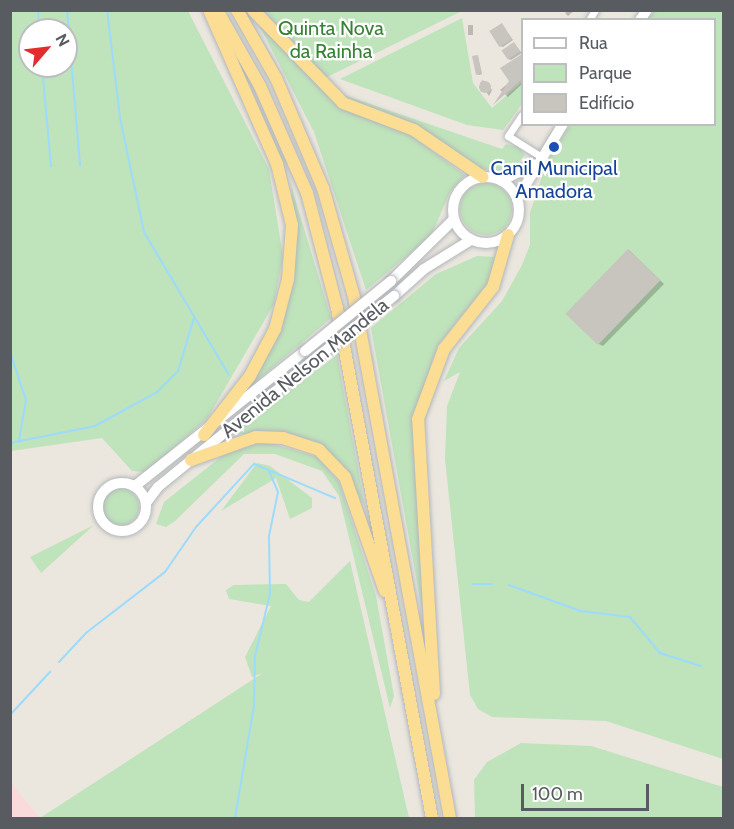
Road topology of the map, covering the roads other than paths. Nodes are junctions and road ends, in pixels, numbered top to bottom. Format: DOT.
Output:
graph roads {
  1 [pos="209,10"];
  2 [pos="218,10"];
  3 [pos="237,10"];
  4 [pos="253,10"];
  5 [pos="521,116"];
  6 [pos="562,126"];
  7 [pos="537,160"];
  8 [pos="483,177"];
  9 [pos="502,181"];
  10 [pos="517,198"];
  11 [pos="454,219"];
  12 [pos="508,235"];
  13 [pos="471,240"];
  14 [pos="204,435"];
  15 [pos="191,460"];
  16 [pos="135,486"];
  17 [pos="146,503"];
  18 [pos="399,630"];
  19 [pos="433,723"];
  20 [pos="432,819"];
  21 [pos="450,819"];
  1 -- 14 [label="highway"];
  2 -- 18 [label="highway"];
  3 -- 19 [label="highway"];
  4 -- 8 [label="highway"];
  5 -- 7 [label="street"];
  6 -- 7 [label="main road"];
  7 -- 9 [label="main road"];
  7 -- 10 [label="main road"];
  8 -- 9 [label="main road"];
  8 -- 11 [label="main road"];
  9 -- 10 [label="main road"];
  10 -- 12 [label="main road"];
  11 -- 13 [label="main road"];
  11 -- 14 [label="main road, Avenida Nelson Mandela, bridge"];
  12 -- 13 [label="main road"];
  12 -- 19 [label="highway"];
  13 -- 15 [label="main road, Avenida Nelson Mandela, bridge"];
  14 -- 16 [label="main road, Avenida Nelson Mandela"];
  15 -- 17 [label="main road, Avenida Nelson Mandela"];
  15 -- 18 [label="highway"];
  16 -- 17 [label="main road"];
  16 -- 17 [label="main road"];
  18 -- 20 [label="highway"];
  19 -- 21 [label="highway"];
}
